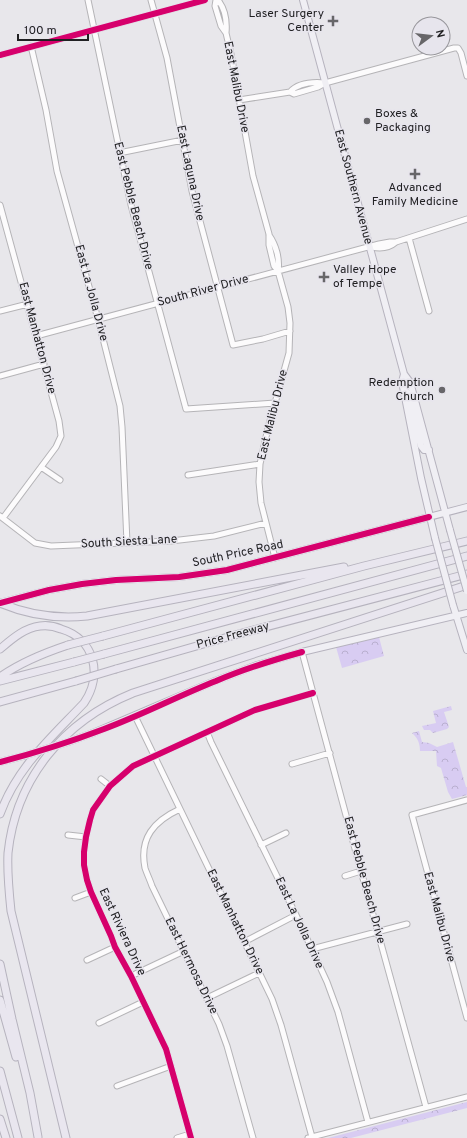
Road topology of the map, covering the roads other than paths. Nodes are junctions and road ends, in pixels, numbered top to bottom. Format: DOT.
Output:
graph roads {
  1 [pos="88,0"];
  2 [pos="151,0"];
  3 [pos="206,0"];
  4 [pos="217,0"];
  5 [pos="303,0"];
  6 [pos="155,14"];
  7 [pos="95,30"];
  8 [pos="31,46"];
  9 [pos="0,55"];
  10 [pos="467,76"];
  11 [pos="325,83"];
  12 [pos="239,100"];
  13 [pos="183,140"];
  14 [pos="119,153"];
  15 [pos="0,205"];
  16 [pos="467,219"];
  17 [pos="409,238"];
  18 [pos="369,247"];
  19 [pos="278,271"];
  20 [pos="218,288"];
  21 [pos="157,303"];
  22 [pos="28,304"];
  23 [pos="0,311"];
  24 [pos="429,311"];
  25 [pos="98,319"];
  26 [pos="290,331"];
  27 [pos="36,336"];
  28 [pos="44,364"];
  29 [pos="404,374"];
  30 [pos="0,376"];
  31 [pos="402,382"];
  32 [pos="275,403"];
  33 [pos="428,450"];
  34 [pos="260,464"];
  35 [pos="41,467"];
  36 [pos="188,475"];
  37 [pos="60,480"];
  38 [pos="467,507"];
  39 [pos="446,512"];
  40 [pos="1,517"];
  41 [pos="429,517"];
  42 [pos="266,523"];
  43 [pos="467,541"];
  44 [pos="127,543"];
  45 [pos="467,556"];
  46 [pos="276,558"];
  47 [pos="364,566"];
  48 [pos="467,574"];
  49 [pos="467,585"];
  50 [pos="467,592"];
  51 [pos="0,603"];
  52 [pos="467,613"];
  53 [pos="456,616"];
  54 [pos="0,649"];
  55 [pos="467,650"];
  56 [pos="302,652"];
  57 [pos="0,677"];
  58 [pos="0,681"];
  59 [pos="313,693"];
  60 [pos="0,703"];
  61 [pos="135,716"];
  62 [pos="207,732"];
  63 [pos="330,753"];
  64 [pos="154,756"];
  65 [pos="0,762"];
  66 [pos="292,764"];
  67 [pos="100,779"];
  68 [pos="110,786"];
  69 [pos="467,800"];
  70 [pos="180,809"];
  71 [pos="0,814"];
  72 [pos="286,833"];
  73 [pos="68,835"];
  74 [pos="86,837"];
  75 [pos="261,845"];
  76 [pos="361,871"];
  77 [pos="345,876"];
  78 [pos="91,892"];
  79 [pos="75,898"];
  80 [pos="296,915"];
  81 [pos="407,924"];
  82 [pos="378,932"];
  83 [pos="244,942"];
  84 [pos="115,947"];
  85 [pos="312,949"];
  86 [pos="184,951"];
  87 [pos="87,960"];
  88 [pos="0,964"];
  89 [pos="259,973"];
  90 [pos="131,976"];
  91 [pos="207,998"];
  92 [pos="0,1000"];
  93 [pos="143,1002"];
  94 [pos="467,1018"];
  95 [pos="99,1023"];
  96 [pos="171,1066"];
  97 [pos="0,1071"];
  98 [pos="117,1086"];
  99 [pos="467,1097"];
  100 [pos="426,1107"];
  101 [pos="0,1119"];
  102 [pos="368,1122"];
  103 [pos="0,1126"];
  104 [pos="191,1136"];
  105 [pos="38,1137"];
  106 [pos="310,1137"];
  107 [pos="5,1138"];
  108 [pos="18,1138"];
  109 [pos="66,1138"];
  110 [pos="177,1138"];
  111 [pos="253,1138"];
  1 -- 7 [label="street, East Pebble Beach Drive"];
  2 -- 6 [label="street, East Laguna Drive"];
  3 -- 6 [label="street"];
  4 -- 12 [label="street, East Malibu Drive"];
  5 -- 11 [label="main road, East Southern Avenue"];
  6 -- 7 [label="street"];
  6 -- 13 [label="street, East Laguna Drive"];
  7 -- 8 [label="street"];
  7 -- 14 [label="street, East Pebble Beach Drive"];
  8 -- 9 [label="street"];
  8 -- 25 [label="street, East La Jolla Drive"];
  10 -- 11 [label="street"];
  11 -- 12 [label="street"];
  11 -- 18 [label="main road, East Southern Avenue"];
  12 -- 19 [label="street, East Malibu Drive"];
  13 -- 14 [label="street"];
  13 -- 20 [label="street, East Laguna Drive"];
  14 -- 21 [label="street, East Pebble Beach Drive"];
  15 -- 22 [label="street, East Manhatton Drive"];
  16 -- 17 [label="street, South River Drive"];
  17 -- 18 [label="street, South River Drive"];
  17 -- 24 [label="street"];
  18 -- 19 [label="street, South River Drive"];
  18 -- 29 [label="main road, East Southern Avenue"];
  19 -- 20 [label="street, South River Drive"];
  19 -- 26 [label="street, East Malibu Drive"];
  20 -- 21 [label="street, South River Drive"];
  20 -- 26 [label="street, East Laguna Drive"];
  21 -- 25 [label="street, South River Drive"];
  21 -- 32 [label="street, East Pebble Beach Drive"];
  22 -- 23 [label="street"];
  22 -- 27 [label="street, East Manhatton Drive"];
  25 -- 27 [label="street, South River Drive"];
  25 -- 44 [label="street, East La Jolla Drive"];
  26 -- 32 [label="street, East Malibu Drive"];
  27 -- 28 [label="street, East Manhatton Drive"];
  28 -- 30 [label="street"];
  28 -- 35 [label="street, East Manhatton Drive"];
  29 -- 31 [label="main road, East Southern Avenue"];
  29 -- 33 [label="main road, East Southern Avenue"];
  31 -- 33 [label="main road"];
  31 -- 41 [label="main road, East Southern Avenue"];
  32 -- 34 [label="street, East Malibu Drive"];
  33 -- 39 [label="main road, East Southern Avenue"];
  34 -- 36 [label="street"];
  34 -- 42 [label="street, East Malibu Drive"];
  35 -- 37 [label="street"];
  35 -- 40 [label="street, East Manhatton Drive"];
  38 -- 39 [label="main road, South Price Road"];
  39 -- 41 [label="main road, South Price Road"];
  39 -- 50 [label="main road, East Southern Avenue, bridge"];
  40 -- 44 [label="street, South Siesta Lane"];
  41 -- 46 [label="main road, South Price Road"];
  41 -- 53 [label="main road, East Southern Avenue, bridge"];
  42 -- 44 [label="street, South Siesta Lane"];
  42 -- 46 [label="street, East Malibu Drive"];
  43 -- 47 [label="highway"];
  45 -- 58 [label="highway, Price Freeway, bridge"];
  46 -- 51 [label="main road, South Price Road"];
  47 -- 51 [label="highway"];
  47 -- 57 [label="highway, bridge"];
  48 -- 60 [label="highway, Price Freeway, bridge"];
  49 -- 109 [label="highway"];
  52 -- 53 [label="main road"];
  53 -- 55 [label="main road, East Southern Avenue"];
  53 -- 56 [label="main road"];
  54 -- 71 [label="highway"];
  56 -- 59 [label="street, East Pebble Beach Drive"];
  56 -- 61 [label="main road"];
  59 -- 62 [label="street, East Riviera Drive"];
  59 -- 63 [label="street, East Pebble Beach Drive"];
  61 -- 64 [label="street, East Manhatton Drive"];
  61 -- 65 [label="main road, bridge"];
  62 -- 64 [label="street, East Riviera Drive"];
  62 -- 75 [label="street, East La Jolla Drive"];
  63 -- 66 [label="street"];
  63 -- 76 [label="street, East Pebble Beach Drive"];
  64 -- 68 [label="street, East Riviera Drive"];
  64 -- 70 [label="street, East Manhatton Drive"];
  67 -- 68 [label="street"];
  68 -- 74 [label="street, East Riviera Drive"];
  69 -- 94 [label="street, East Malibu Drive"];
  70 -- 83 [label="street, East Manhatton Drive"];
  70 -- 86 [label="street, East Hermosa Drive"];
  72 -- 75 [label="street"];
  73 -- 74 [label="street"];
  74 -- 78 [label="street, East Riviera Drive"];
  75 -- 80 [label="street, East La Jolla Drive"];
  76 -- 77 [label="street"];
  76 -- 82 [label="street, East Pebble Beach Drive"];
  78 -- 79 [label="street"];
  78 -- 84 [label="street, East Riviera Drive"];
  80 -- 83 [label="street"];
  80 -- 85 [label="street, East La Jolla Drive"];
  81 -- 82 [label="street"];
  82 -- 85 [label="street"];
  82 -- 100 [label="street, East Pebble Beach Drive"];
  83 -- 89 [label="street, East Manhatton Drive"];
  84 -- 87 [label="street"];
  84 -- 90 [label="street, East Riviera Drive"];
  85 -- 102 [label="street, East La Jolla Drive"];
  86 -- 90 [label="street"];
  86 -- 91 [label="street, East Hermosa Drive"];
  88 -- 105 [label="highway"];
  89 -- 91 [label="street"];
  89 -- 106 [label="street, East Manhatton Drive"];
  90 -- 93 [label="street, East Riviera Drive"];
  91 -- 111 [label="street, East Hermosa Drive"];
  92 -- 105 [label="highway"];
  93 -- 95 [label="street"];
  93 -- 96 [label="street, East Riviera Drive"];
  96 -- 98 [label="street"];
  96 -- 104 [label="street, East Riviera Drive"];
  97 -- 108 [label="highway"];
  99 -- 100 [label="street"];
  100 -- 102 [label="street"];
  101 -- 107 [label="highway"];
  102 -- 106 [label="street"];
  103 -- 107 [label="highway"];
  104 -- 110 [label="street"];
}
